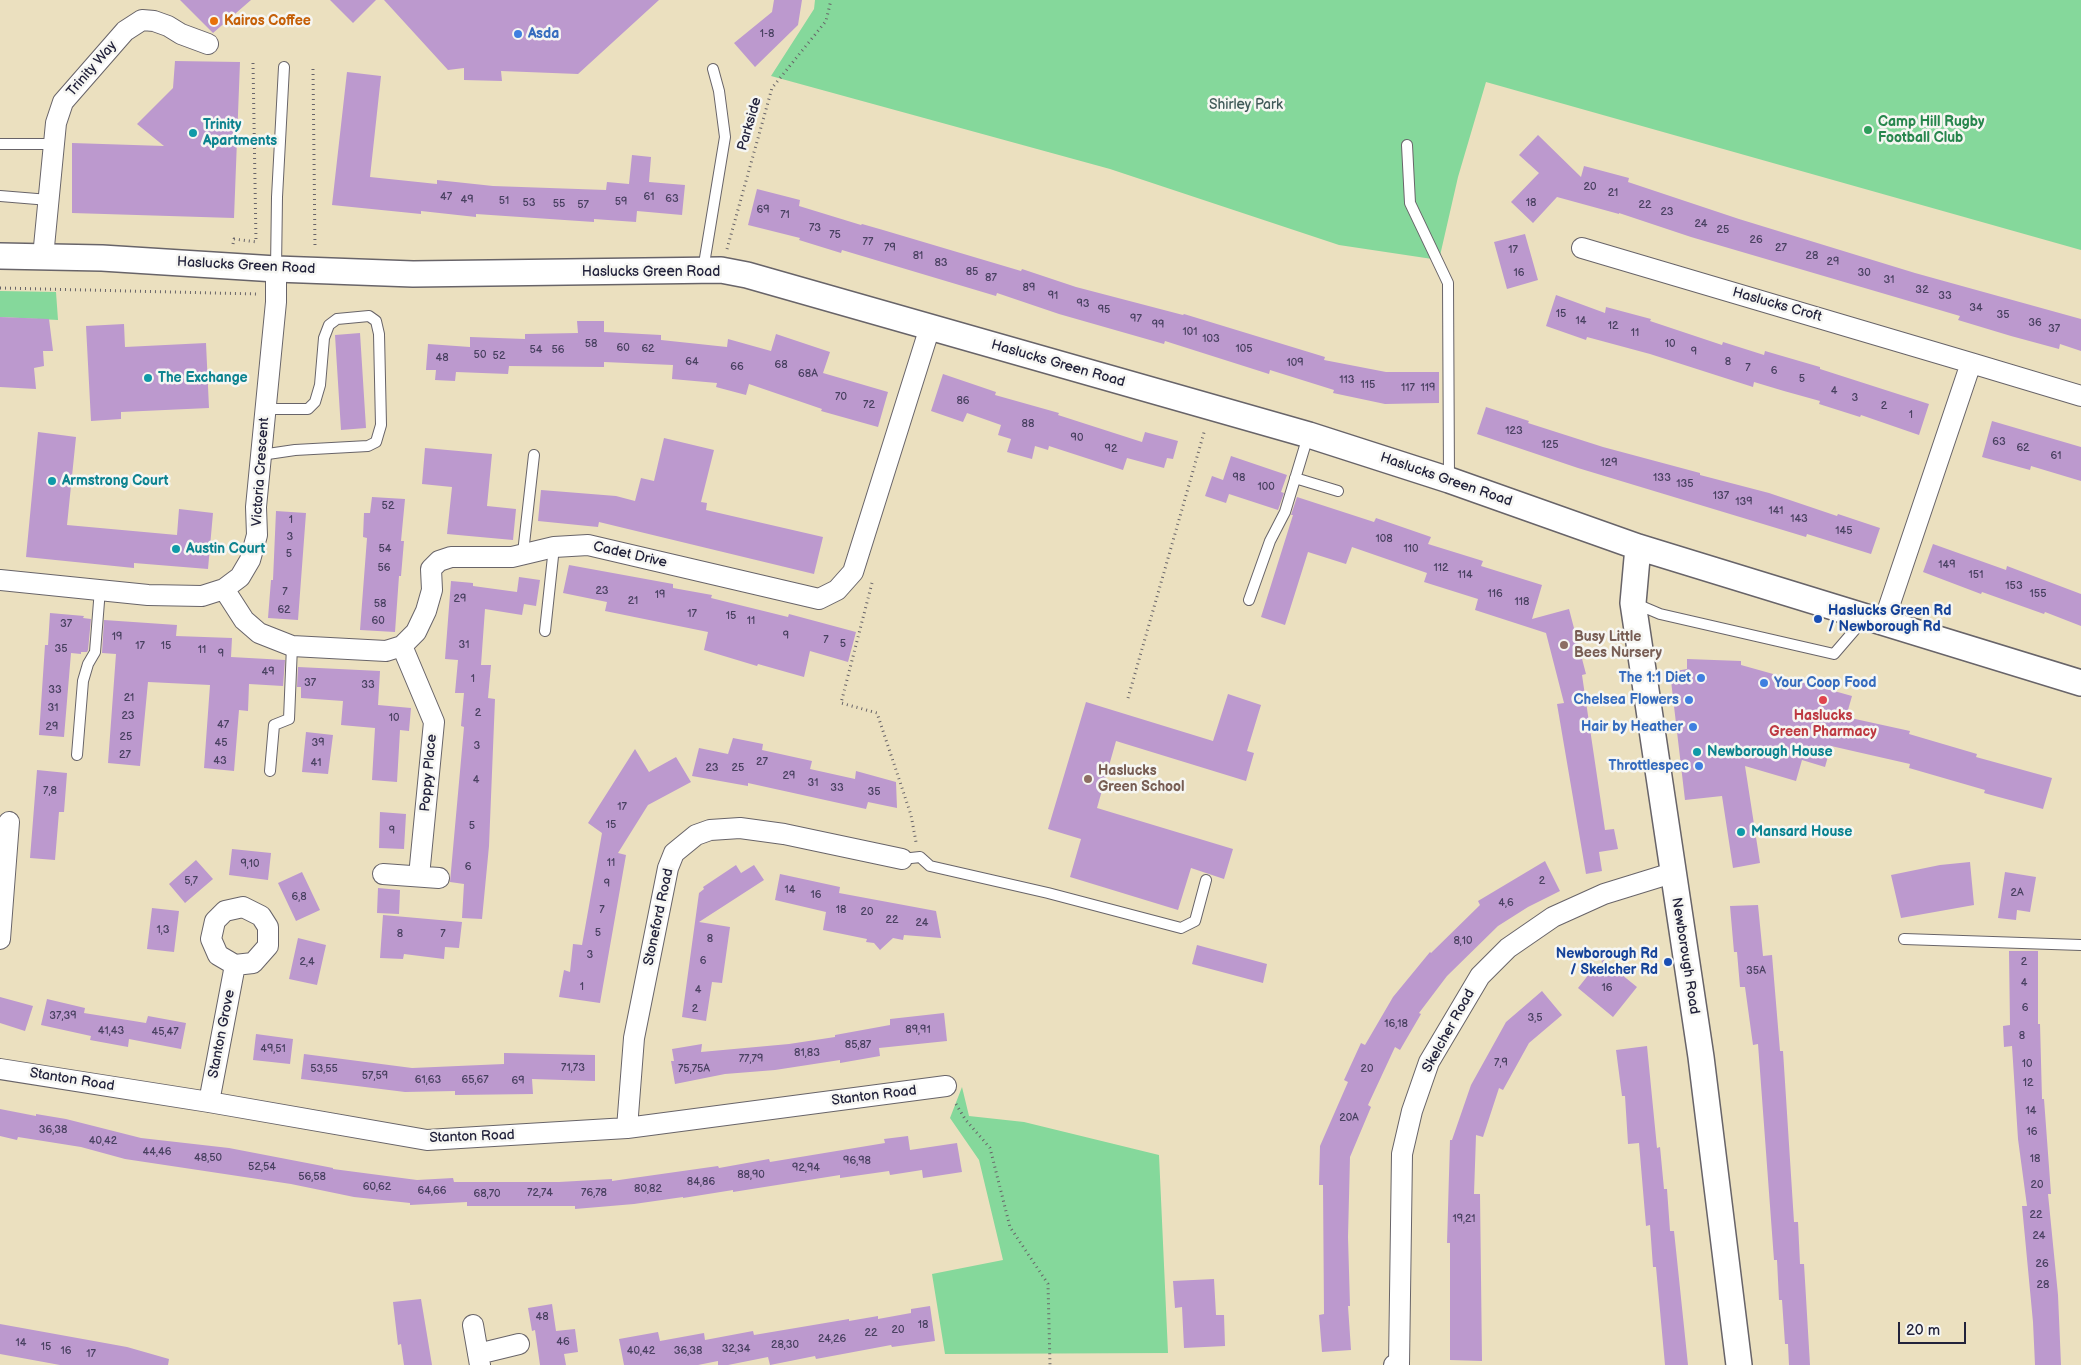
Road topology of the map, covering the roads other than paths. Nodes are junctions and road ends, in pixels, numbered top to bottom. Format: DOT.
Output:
graph roads {
  1 [pos="208,44"];
  2 [pos="284,67"];
  3 [pos="713,69"];
  4 [pos="0,144"];
  5 [pos="54,144"];
  6 [pos="1407,145"];
  7 [pos="0,196"];
  8 [pos="49,200"];
  9 [pos="1582,248"];
  10 [pos="0,256"];
  11 [pos="43,257"];
  12 [pos="276,269"];
  13 [pos="712,270"];
  14 [pos="930,327"];
  15 [pos="1971,363"];
  16 [pos="2081,396"];
  17 [pos="266,409"];
  18 [pos="1309,434"];
  19 [pos="261,455"];
  20 [pos="534,455"];
  21 [pos="1295,478"];
  22 [pos="1449,480"];
  23 [pos="1338,491"];
  24 [pos="554,547"];
  25 [pos="1638,547"];
  26 [pos="523,553"];
  27 [pos="0,580"];
  28 [pos="100,589"];
  29 [pos="224,589"];
  30 [pos="1249,600"];
  31 [pos="1632,603"];
  32 [pos="1874,621"];
  33 [pos="545,631"];
  34 [pos="292,646"];
  35 [pos="402,646"];
  36 [pos="2081,683"];
  37 [pos="77,755"];
  38 [pos="270,771"];
  39 [pos="9,822"];
  40 [pos="3,857"];
  41 [pos="911,858"];
  42 [pos="1672,873"];
  43 [pos="383,874"];
  44 [pos="419,876"];
  45 [pos="439,878"];
  46 [pos="1206,880"];
  47 [pos="0,939"];
  48 [pos="1904,939"];
  49 [pos="2081,944"];
  50 [pos="236,965"];
  51 [pos="0,1069"];
  52 [pos="946,1086"];
  53 [pos="210,1102"];
  54 [pos="627,1128"];
  55 [pos="474,1325"];
  56 [pos="520,1344"];
  57 [pos="479,1360"];
  58 [pos="1394,1365"];
  59 [pos="1399,1365"];
  60 [pos="1738,1365"];
  1 -- 5 [label="street, Trinity Way"];
  2 -- 12 [label="lane"];
  3 -- 13 [label="lane"];
  4 -- 5 [label="lane"];
  5 -- 8 [label="street, Trinity Way"];
  6 -- 22 [label="lane"];
  7 -- 8 [label="lane"];
  8 -- 11 [label="street, Trinity Way"];
  9 -- 15 [label="street, Haslucks Croft"];
  10 -- 11 [label="street, Haslucks Green Road"];
  11 -- 12 [label="street, Haslucks Green Road"];
  12 -- 13 [label="street, Haslucks Green Road"];
  12 -- 17 [label="street, Victoria Crescent"];
  13 -- 14 [label="street, Haslucks Green Road"];
  14 -- 18 [label="street, Haslucks Green Road"];
  14 -- 24 [label="street, Cadet Drive"];
  15 -- 16 [label="street, Haslucks Croft"];
  15 -- 32 [label="street"];
  17 -- 19 [label="street, Victoria Crescent"];
  17 -- 19 [label="lane"];
  18 -- 21 [label="lane"];
  18 -- 22 [label="street, Haslucks Green Road"];
  19 -- 29 [label="street, Victoria Crescent"];
  20 -- 26 [label="lane"];
  21 -- 23 [label="lane"];
  21 -- 30 [label="lane"];
  22 -- 25 [label="street, Haslucks Green Road"];
  24 -- 26 [label="street, Cadet Drive"];
  24 -- 33 [label="lane"];
  25 -- 31 [label="street, Newborough Road"];
  25 -- 32 [label="street, Haslucks Green Road"];
  26 -- 35 [label="street, Cadet Drive"];
  27 -- 28 [label="street, Victoria Crescent"];
  28 -- 29 [label="street, Victoria Crescent"];
  28 -- 37 [label="lane"];
  29 -- 34 [label="street"];
  31 -- 32 [label="lane"];
  31 -- 42 [label="street, Newborough Road"];
  32 -- 36 [label="street, Haslucks Green Road"];
  34 -- 35 [label="street"];
  34 -- 38 [label="lane"];
  35 -- 44 [label="street, Poppy Place"];
  39 -- 40 [label="street"];
  40 -- 47 [label="street"];
  41 -- 46 [label="lane"];
  41 -- 54 [label="street, Stoneford Road"];
  42 -- 59 [label="street, Skelcher Road"];
  42 -- 60 [label="street, Newborough Road"];
  43 -- 44 [label="street"];
  44 -- 45 [label="street"];
  48 -- 49 [label="lane"];
  50 -- 53 [label="street, Stanton Grove"];
  51 -- 53 [label="street, Stanton Road"];
  52 -- 54 [label="street, Stanton Road"];
  53 -- 54 [label="street, Stanton Road"];
  55 -- 57 [label="street"];
  56 -- 57 [label="street"];
  58 -- 59 [label="street"];
}
